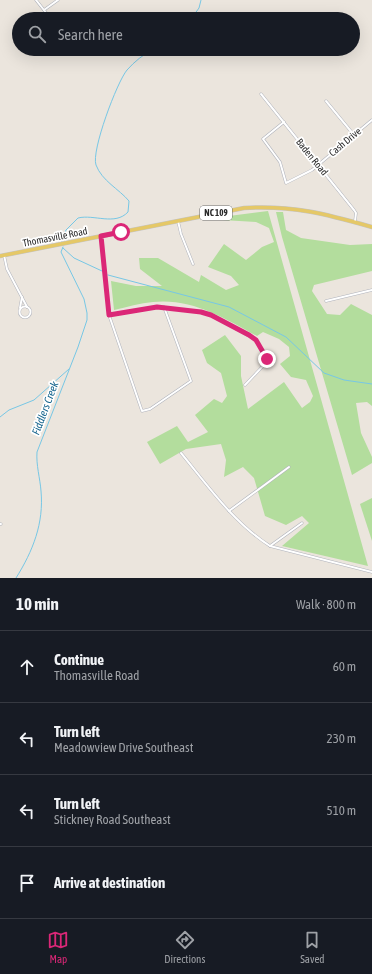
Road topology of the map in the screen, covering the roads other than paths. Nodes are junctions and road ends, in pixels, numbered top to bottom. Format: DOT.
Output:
graph roads {
  1 [pos="36,0"];
  2 [pos="58,0"];
  3 [pos="44,10"];
  4 [pos="261,94"];
  5 [pos="326,101"];
  6 [pos="372,120"];
  7 [pos="284,122"];
  8 [pos="354,135"];
  9 [pos="318,165"];
  10 [pos="178,220"];
  11 [pos="355,222"];
  12 [pos="372,227"];
  13 [pos="101,236"];
  14 [pos="2,256"];
  15 [pos="193,264"];
  16 [pos="372,290"];
  17 [pos="22,296"];
  18 [pos="326,301"];
  19 [pos="27,307"];
  20 [pos="164,307"];
  21 [pos="20,309"];
  22 [pos="109,315"];
  23 [pos="244,385"];
  24 [pos="181,453"];
  25 [pos="289,467"];
  26 [pos="229,511"];
  27 [pos="302,523"];
  28 [pos="270,546"];
  29 [pos="372,572"];
  1 -- 3 [label="street"];
  2 -- 3 [label="street"];
  4 -- 7 [label="street, Baden Road"];
  5 -- 8 [label="street"];
  6 -- 8 [label="street, Cash Drive"];
  7 -- 9 [label="street, Baden Road"];
  7 -- 9 [label="street, Cash Drive"];
  8 -- 9 [label="street, Cash Drive"];
  9 -- 11 [label="street, Baden Road"];
  10 -- 11 [label="main road, Thomasville Road / NC 109"];
  10 -- 13 [label="main road, Thomasville Road / NC 109"];
  10 -- 15 [label="street"];
  11 -- 12 [label="main road, Thomasville Road / NC 109"];
  13 -- 14 [label="main road, Thomasville Road / NC 109"];
  13 -- 22 [label="street"];
  14 -- 17 [label="street"];
  16 -- 18 [label="street"];
  17 -- 19 [label="street"];
  17 -- 21 [label="street"];
  19 -- 21 [label="street"];
  19 -- 21 [label="street"];
  20 -- 22 [label="street"];
  20 -- 22 [label="street"];
  20 -- 23 [label="street"];
  24 -- 26 [label="street"];
  25 -- 26 [label="street"];
  26 -- 28 [label="street"];
  27 -- 28 [label="street"];
  28 -- 29 [label="street"];
}
